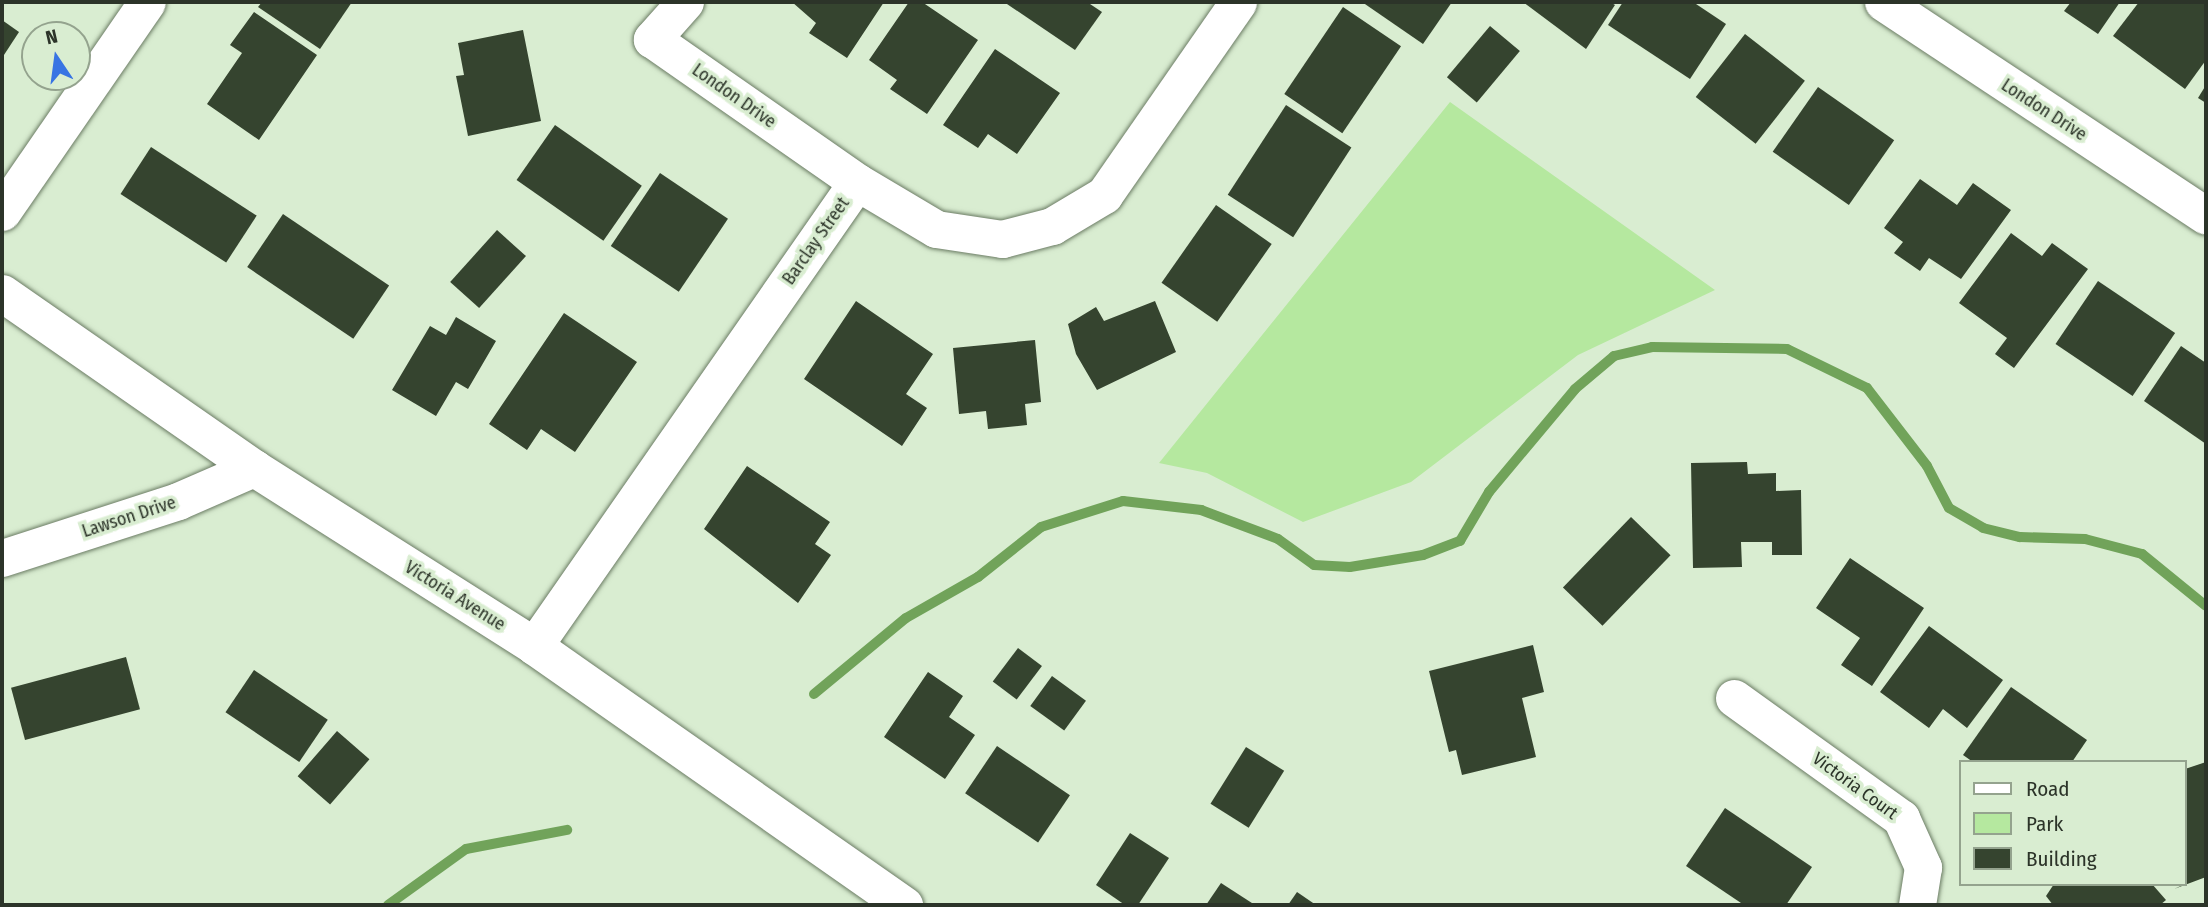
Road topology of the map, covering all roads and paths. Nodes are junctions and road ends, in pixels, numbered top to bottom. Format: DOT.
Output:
graph roads {
  1 [pos="147,2"];
  2 [pos="685,2"];
  3 [pos="1238,2"];
  4 [pos="1883,2"];
  5 [pos="856,182"];
  6 [pos="2,212"];
  7 [pos="2206,216"];
  8 [pos="2,293"];
  9 [pos="254,468"];
  10 [pos="2,558"];
  11 [pos="534,646"];
  12 [pos="1734,698"];
  13 [pos="904,905"];
  14 [pos="1917,905"];
  1 -- 6 [label="street"];
  2 -- 5 [label="street, London Drive"];
  3 -- 5 [label="street, Barclay Street"];
  4 -- 7 [label="street, London Drive"];
  5 -- 11 [label="street, Barclay Street"];
  8 -- 9 [label="street, Victoria Avenue"];
  9 -- 10 [label="street, Lawson Drive"];
  9 -- 11 [label="street, Victoria Avenue"];
  11 -- 13 [label="street, Victoria Avenue"];
  12 -- 14 [label="street, Victoria Court"];
}
